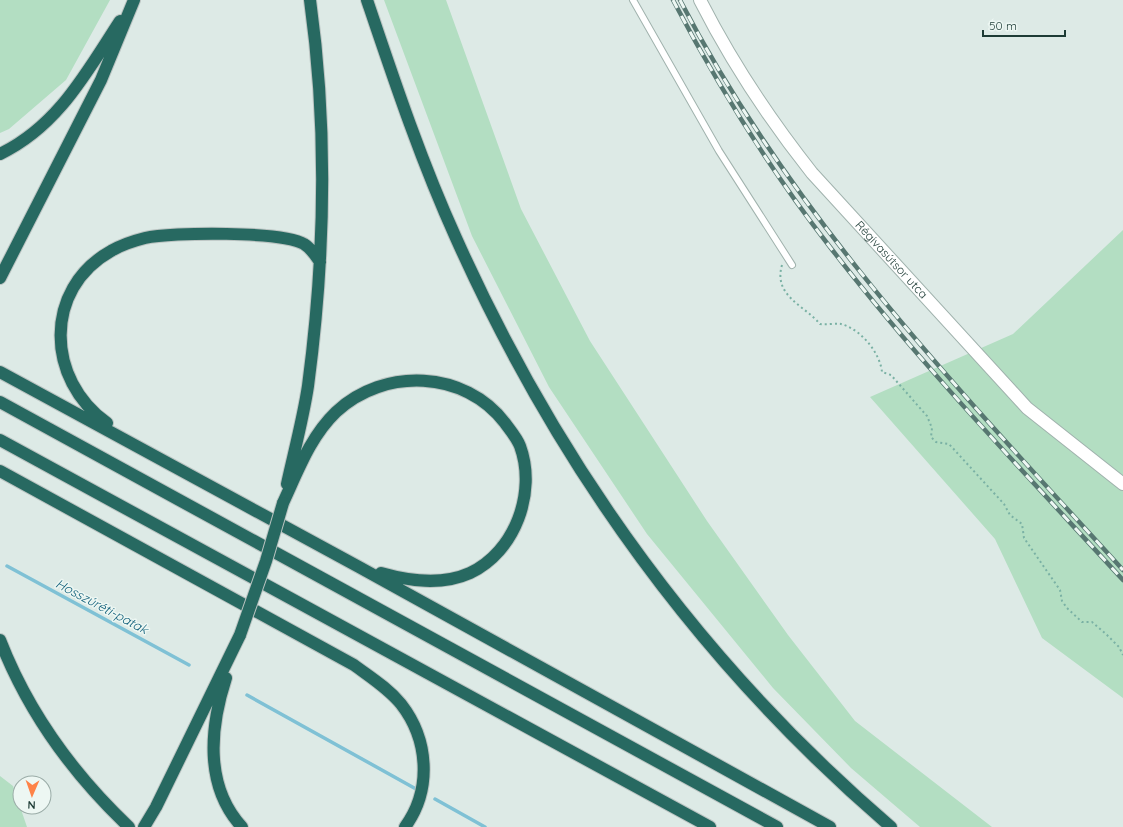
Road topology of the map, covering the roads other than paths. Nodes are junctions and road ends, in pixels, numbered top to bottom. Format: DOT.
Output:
graph roads {
  1 [pos="134,0"];
  2 [pos="310,0"];
  3 [pos="367,0"];
  4 [pos="633,0"];
  5 [pos="700,0"];
  6 [pos="0,154"];
  7 [pos="320,262"];
  8 [pos="792,265"];
  9 [pos="0,278"];
  10 [pos="0,372"];
  11 [pos="0,402"];
  12 [pos="0,440"];
  13 [pos="145,450"];
  14 [pos="0,471"];
  15 [pos="1123,484"];
  16 [pos="283,503"];
  17 [pos="359,567"];
  18 [pos="240,635"];
  19 [pos="0,640"];
  20 [pos="129,827"];
  21 [pos="144,827"];
  22 [pos="242,827"];
  23 [pos="405,827"];
  24 [pos="710,827"];
  25 [pos="777,827"];
  26 [pos="830,827"];
  27 [pos="891,827"];
  1 -- 6 [label="highway"];
  1 -- 9 [label="highway"];
  2 -- 7 [label="highway"];
  3 -- 27 [label="highway"];
  4 -- 8 [label="lane"];
  5 -- 15 [label="street, Régivasútsor utca"];
  7 -- 13 [label="highway"];
  7 -- 16 [label="highway"];
  10 -- 13 [label="highway"];
  11 -- 25 [label="highway"];
  12 -- 24 [label="highway"];
  13 -- 17 [label="highway"];
  14 -- 23 [label="highway"];
  16 -- 17 [label="highway"];
  16 -- 18 [label="highway, bridge"];
  17 -- 26 [label="highway"];
  18 -- 21 [label="highway"];
  18 -- 22 [label="highway"];
  19 -- 20 [label="highway"];
}
